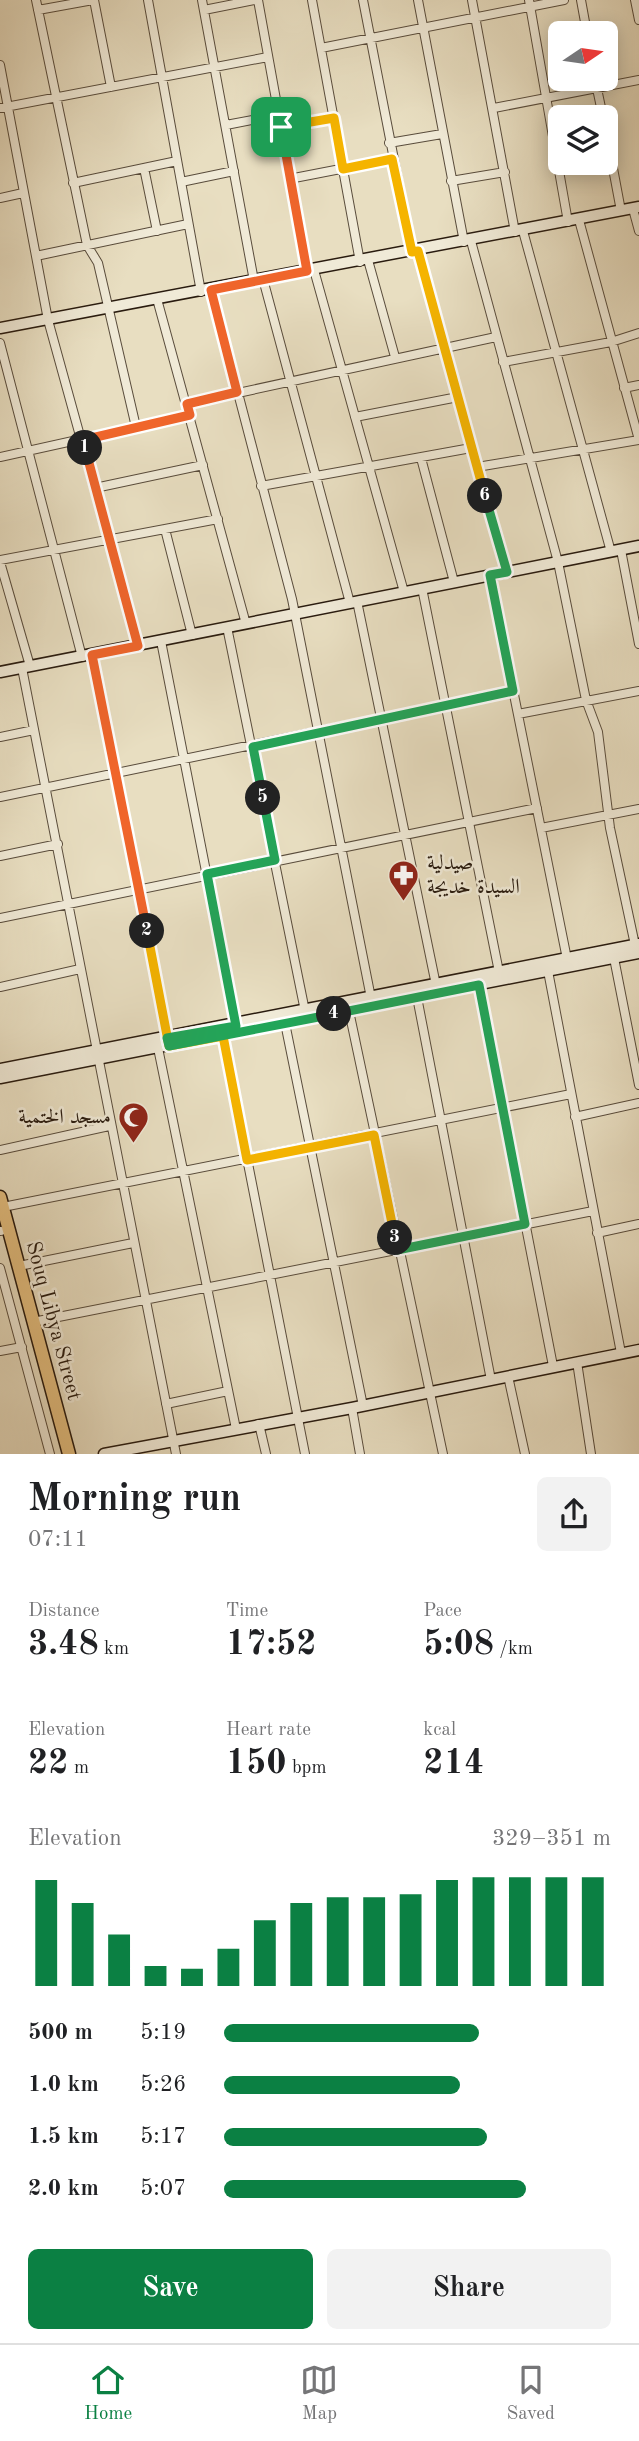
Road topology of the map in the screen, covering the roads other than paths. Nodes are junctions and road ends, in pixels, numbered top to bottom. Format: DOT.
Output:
graph roads {
  1 [pos="36,0"];
  2 [pos="93,0"];
  3 [pos="148,0"];
  4 [pos="202,0"];
  5 [pos="256,0"];
  6 [pos="312,0"];
  7 [pos="363,0"];
  8 [pos="418,0"];
  9 [pos="472,0"];
  10 [pos="564,0"];
  11 [pos="581,0"];
  12 [pos="635,0"];
  13 [pos="529,3"];
  14 [pos="38,10"];
  15 [pos="204,10"];
  16 [pos="475,19"];
  17 [pos="639,20"];
  18 [pos="585,21"];
  19 [pos="423,28"];
  20 [pos="370,38"];
  21 [pos="321,47"];
  22 [pos="268,57"];
  23 [pos="0,65"];
  24 [pos="215,68"];
  25 [pos="162,78"];
  26 [pos="639,79"];
  27 [pos="618,81"];
  28 [pos="111,87"];
  29 [pos="566,91"];
  30 [pos="547,96"];
  31 [pos="56,98"];
  32 [pos="4,107"];
  33 [pos="494,108"];
  34 [pos="278,115"];
  35 [pos="334,118"];
  36 [pos="226,125"];
  37 [pos="281,127"];
  38 [pos="442,134"];
  39 [pos="389,143"];
  40 [pos="392,159"];
  41 [pos="177,161"];
  42 [pos="144,168"];
  43 [pos="343,169"];
  44 [pos="234,171"];
  45 [pos="505,172"];
  46 [pos="614,175"];
  47 [pos="289,179"];
  48 [pos="451,181"];
  49 [pos="181,182"];
  50 [pos="73,183"];
  51 [pos="23,193"];
  52 [pos="0,198"];
  53 [pos="636,208"];
  54 [pos="621,211"];
  55 [pos="573,221"];
  56 [pos="188,224"];
  57 [pos="157,231"];
  58 [pos="639,231"];
  59 [pos="519,232"];
  60 [pos="467,241"];
  61 [pos="87,244"];
  62 [pos="415,252"];
  63 [pos="36,256"];
  64 [pos="364,261"];
  65 [pos="311,270"];
  66 [pos="259,280"];
  67 [pos="206,291"];
  68 [pos="158,299"];
  69 [pos="108,309"];
  70 [pos="48,320"];
  71 [pos="0,328"];
  72 [pos="639,333"];
  73 [pos="496,337"];
  74 [pos="611,342"];
  75 [pos="0,343"];
  76 [pos="445,346"];
  77 [pos="556,352"];
  78 [pos="395,357"];
  79 [pos="503,362"];
  80 [pos="341,369"];
  81 [pos="291,380"];
  82 [pos="639,385"];
  83 [pos="624,388"];
  84 [pos="237,392"];
  85 [pos="458,397"];
  86 [pos="187,404"];
  87 [pos="190,415"];
  88 [pos="355,417"];
  89 [pos="136,427"];
  90 [pos="83,440"];
  91 [pos="639,440"];
  92 [pos="471,448"];
  93 [pos="583,450"];
  94 [pos="29,452"];
  95 [pos="0,457"];
  96 [pos="421,458"];
  97 [pos="529,459"];
  98 [pos="203,465"];
  99 [pos="477,467"];
  100 [pos="368,468"];
  101 [pos="317,477"];
  102 [pos="261,486"];
  103 [pos="95,488"];
  104 [pos="218,519"];
  105 [pos="165,529"];
  106 [pos="108,539"];
  107 [pos="639,546"];
  108 [pos="54,549"];
  109 [pos="616,551"];
  110 [pos="0,561"];
  111 [pos="558,562"];
  112 [pos="507,572"];
  113 [pos="490,575"];
  114 [pos="454,582"];
  115 [pos="422,588"];
  116 [pos="404,592"];
  117 [pos="354,602"];
  118 [pos="294,615"];
  119 [pos="246,624"];
  120 [pos="227,627"];
  121 [pos="192,635"];
  122 [pos="161,641"];
  123 [pos="639,644"];
  124 [pos="138,646"];
  125 [pos="87,656"];
  126 [pos="26,667"];
  127 [pos="0,672"];
  128 [pos="513,691"];
  129 [pos="639,691"];
  130 [pos="586,700"];
  131 [pos="446,706"];
  132 [pos="518,714"];
  133 [pos="382,719"];
  134 [pos="34,730"];
  135 [pos="316,733"];
  136 [pos="0,737"];
  137 [pos="253,747"];
  138 [pos="184,760"];
  139 [pos="118,774"];
  140 [pos="46,789"];
  141 [pos="0,797"];
  142 [pos="537,807"];
  143 [pos="639,809"];
  144 [pos="608,814"];
  145 [pos="469,821"];
  146 [pos="541,828"];
  147 [pos="405,834"];
  148 [pos="58,844"];
  149 [pos="341,847"];
  150 [pos="0,856"];
  151 [pos="275,860"];
  152 [pos="207,874"];
  153 [pos="139,888"];
  154 [pos="68,904"];
  155 [pos="0,918"];
  156 [pos="637,948"];
  157 [pos="614,958"];
  158 [pos="567,959"];
  159 [pos="80,969"];
  160 [pos="548,971"];
  161 [pos="499,972"];
  162 [pos="436,985"];
  163 [pos="479,985"];
  164 [pos="0,986"];
  165 [pos="417,997"];
  166 [pos="371,998"];
  167 [pos="349,1011"];
  168 [pos="305,1012"];
  169 [pos="285,1023"];
  170 [pos="236,1026"];
  171 [pos="223,1036"];
  172 [pos="165,1044"];
  173 [pos="99,1056"];
  174 [pos="0,1069"];
  175 [pos="0,1077"];
  176 [pos="639,1086"];
  177 [pos="571,1094"];
  178 [pos="639,1103"];
  179 [pos="502,1110"];
  180 [pos="575,1117"];
  181 [pos="440,1121"];
  182 [pos="110,1126"];
  183 [pos="374,1135"];
  184 [pos="309,1147"];
  185 [pos="0,1150"];
  186 [pos="247,1160"];
  187 [pos="185,1172"];
  188 [pos="122,1185"];
  189 [pos="1,1202"];
  190 [pos="593,1211"];
  191 [pos="525,1224"];
  192 [pos="639,1224"];
  193 [pos="0,1230"];
  194 [pos="597,1233"];
  195 [pos="463,1237"];
  196 [pos="133,1242"];
  197 [pos="397,1250"];
  198 [pos="332,1263"];
  199 [pos="19,1266"];
  200 [pos="0,1268"];
  201 [pos="268,1275"];
  202 [pos="207,1287"];
  203 [pos="145,1299"];
  204 [pos="33,1322"];
  205 [pos="22,1347"];
  206 [pos="639,1350"];
  207 [pos="0,1351"];
  208 [pos="621,1353"];
  209 [pos="576,1362"];
  210 [pos="553,1366"];
  211 [pos="508,1376"];
  212 [pos="491,1380"];
  213 [pos="228,1391"];
  214 [pos="430,1392"];
  215 [pos="166,1404"];
  216 [pos="357,1407"];
  217 [pos="300,1417"];
  218 [pos="260,1424"];
  219 [pos="236,1429"];
  220 [pos="174,1441"];
  221 [pos="50,1454"];
  222 [pos="61,1454"];
  223 [pos="69,1454"];
  224 [pos="104,1454"];
  225 [pos="176,1454"];
  226 [pos="266,1454"];
  227 [pos="305,1454"];
  228 [pos="360,1454"];
  229 [pos="443,1454"];
  230 [pos="525,1454"];
  231 [pos="591,1454"];
  1 -- 14 [label="street"];
  2 -- 14 [label="street"];
  2 -- 28 [label="street"];
  3 -- 25 [label="street"];
  4 -- 15 [label="street"];
  5 -- 15 [label="street"];
  5 -- 22 [label="street"];
  6 -- 21 [label="street"];
  7 -- 20 [label="street"];
  8 -- 19 [label="street"];
  9 -- 16 [label="street"];
  10 -- 13 [label="street"];
  11 -- 18 [label="street"];
  12 -- 17 [label="street"];
  13 -- 16 [label="street"];
  13 -- 30 [label="street"];
  14 -- 31 [label="street"];
  15 -- 24 [label="street"];
  16 -- 19 [label="street"];
  16 -- 33 [label="street"];
  19 -- 20 [label="street"];
  19 -- 38 [label="street"];
  20 -- 21 [label="street"];
  20 -- 39 [label="street"];
  21 -- 35 [label="street"];
  22 -- 24 [label="street"];
  22 -- 34 [label="street"];
  23 -- 32 [label="street"];
  24 -- 25 [label="street"];
  24 -- 36 [label="street"];
  25 -- 28 [label="street"];
  25 -- 41 [label="street"];
  26 -- 27 [label="street"];
  28 -- 31 [label="street"];
  29 -- 30 [label="street"];
  30 -- 33 [label="street"];
  30 -- 55 [label="street"];
  31 -- 32 [label="street"];
  31 -- 50 [label="street"];
  32 -- 51 [label="street"];
  33 -- 45 [label="street"];
  34 -- 36 [label="street"];
  34 -- 37 [label="street"];
  35 -- 37 [label="street"];
  35 -- 43 [label="street"];
  36 -- 44 [label="street"];
  37 -- 47 [label="street"];
  38 -- 39 [label="street"];
  38 -- 48 [label="street"];
  39 -- 40 [label="street"];
  40 -- 43 [label="street"];
  40 -- 62 [label="street"];
  41 -- 42 [label="street"];
  41 -- 49 [label="street"];
  42 -- 50 [label="street"];
  42 -- 57 [label="street"];
  43 -- 47 [label="street"];
  43 -- 64 [label="street"];
  44 -- 49 [label="street"];
  44 -- 66 [label="street"];
  45 -- 48 [label="street"];
  45 -- 59 [label="street"];
  46 -- 54 [label="street"];
  47 -- 65 [label="street"];
  48 -- 60 [label="street"];
  49 -- 56 [label="street"];
  50 -- 61 [label="street"];
  51 -- 52 [label="street"];
  51 -- 63 [label="street"];
  53 -- 54 [label="street"];
  53 -- 58 [label="street"];
  54 -- 55 [label="street"];
  55 -- 59 [label="street"];
  55 -- 74 [label="street"];
  56 -- 57 [label="street"];
  56 -- 67 [label="street"];
  57 -- 61 [label="street"];
  59 -- 60 [label="street"];
  59 -- 77 [label="street"];
  60 -- 62 [label="street"];
  60 -- 73 [label="street"];
  61 -- 63 [label="street"];
  61 -- 69 [label="street"];
  62 -- 64 [label="street"];
  62 -- 76 [label="street"];
  63 -- 70 [label="street"];
  64 -- 65 [label="street"];
  64 -- 78 [label="street"];
  65 -- 66 [label="street"];
  65 -- 80 [label="street"];
  66 -- 67 [label="street"];
  66 -- 81 [label="street"];
  67 -- 68 [label="street"];
  67 -- 84 [label="street"];
  68 -- 69 [label="street"];
  68 -- 86 [label="street"];
  69 -- 70 [label="street"];
  69 -- 89 [label="street"];
  70 -- 71 [label="street"];
  70 -- 90 [label="street"];
  72 -- 74 [label="street"];
  73 -- 76 [label="street"];
  73 -- 79 [label="street"];
  74 -- 77 [label="street"];
  74 -- 83 [label="street"];
  75 -- 94 [label="street"];
  76 -- 78 [label="street"];
  76 -- 85 [label="street"];
  77 -- 79 [label="street"];
  77 -- 93 [label="street"];
  78 -- 80 [label="street"];
  79 -- 97 [label="street"];
  80 -- 81 [label="street"];
  80 -- 88 [label="street"];
  81 -- 84 [label="street"];
  81 -- 101 [label="street"];
  82 -- 83 [label="street"];
  83 -- 91 [label="street"];
  84 -- 86 [label="street"];
  84 -- 102 [label="street"];
  85 -- 88 [label="street"];
  85 -- 92 [label="street"];
  86 -- 87 [label="street"];
  87 -- 89 [label="street"];
  87 -- 98 [label="street"];
  88 -- 100 [label="street"];
  89 -- 90 [label="street"];
  90 -- 94 [label="street"];
  90 -- 103 [label="street"];
  91 -- 93 [label="street"];
  92 -- 96 [label="street"];
  92 -- 99 [label="street"];
  93 -- 97 [label="street"];
  93 -- 109 [label="street"];
  94 -- 95 [label="street"];
  94 -- 108 [label="street"];
  96 -- 100 [label="street"];
  96 -- 114 [label="street"];
  97 -- 99 [label="street"];
  97 -- 111 [label="street"];
  98 -- 103 [label="street"];
  98 -- 104 [label="street"];
  99 -- 112 [label="street"];
  100 -- 101 [label="street"];
  100 -- 116 [label="street"];
  101 -- 102 [label="street"];
  101 -- 117 [label="street"];
  102 -- 118 [label="street"];
  103 -- 106 [label="street"];
  104 -- 105 [label="street"];
  104 -- 119 [label="street"];
  105 -- 106 [label="street"];
  105 -- 121 [label="street"];
  106 -- 108 [label="street"];
  106 -- 124 [label="street"];
  107 -- 109 [label="street"];
  108 -- 110 [label="street"];
  108 -- 125 [label="street"];
  109 -- 111 [label="street"];
  109 -- 123 [label="street"];
  110 -- 126 [label="street"];
  111 -- 112 [label="street"];
  111 -- 130 [label="street"];
  112 -- 113 [label="street"];
  113 -- 114 [label="street"];
  113 -- 128 [label="street"];
  114 -- 115 [label="street"];
  115 -- 116 [label="street"];
  115 -- 131 [label="street"];
  116 -- 117 [label="street"];
  117 -- 118 [label="street"];
  117 -- 133 [label="street"];
  118 -- 119 [label="street"];
  118 -- 135 [label="street"];
  119 -- 120 [label="street"];
  120 -- 121 [label="street"];
  120 -- 137 [label="street"];
  121 -- 122 [label="street"];
  122 -- 124 [label="street"];
  122 -- 138 [label="street"];
  124 -- 125 [label="street"];
  125 -- 126 [label="street"];
  125 -- 139 [label="street"];
  126 -- 127 [label="street"];
  126 -- 134 [label="street"];
  128 -- 131 [label="street"];
  128 -- 132 [label="street"];
  129 -- 130 [label="street"];
  130 -- 132 [label="street"];
  130 -- 144 [label="street"];
  131 -- 133 [label="street"];
  131 -- 145 [label="street"];
  132 -- 142 [label="street"];
  133 -- 135 [label="street"];
  133 -- 147 [label="street"];
  134 -- 136 [label="street"];
  134 -- 140 [label="street"];
  135 -- 137 [label="street"];
  135 -- 149 [label="street"];
  137 -- 138 [label="street"];
  137 -- 151 [label="street"];
  138 -- 139 [label="street"];
  138 -- 152 [label="street"];
  139 -- 140 [label="street"];
  139 -- 153 [label="street"];
  140 -- 141 [label="street"];
  140 -- 148 [label="street"];
  142 -- 145 [label="street"];
  142 -- 146 [label="street"];
  143 -- 144 [label="street"];
  144 -- 146 [label="street"];
  144 -- 156 [label="street"];
  145 -- 147 [label="street"];
  145 -- 161 [label="street"];
  146 -- 158 [label="street"];
  147 -- 149 [label="street"];
  147 -- 162 [label="street"];
  148 -- 150 [label="street"];
  148 -- 154 [label="street"];
  149 -- 151 [label="street"];
  149 -- 166 [label="street"];
  151 -- 152 [label="street"];
  151 -- 168 [label="street"];
  152 -- 153 [label="street"];
  152 -- 170 [label="street"];
  153 -- 154 [label="street"];
  153 -- 172 [label="street"];
  154 -- 155 [label="street"];
  154 -- 159 [label="street"];
  156 -- 157 [label="street"];
  156 -- 158 [label="street"];
  157 -- 160 [label="street"];
  157 -- 176 [label="street"];
  158 -- 161 [label="street"];
  159 -- 164 [label="street"];
  159 -- 173 [label="street"];
  160 -- 163 [label="street"];
  160 -- 177 [label="street"];
  161 -- 162 [label="street"];
  162 -- 166 [label="street"];
  163 -- 165 [label="street"];
  163 -- 179 [label="street"];
  165 -- 167 [label="street"];
  165 -- 181 [label="street"];
  166 -- 168 [label="street"];
  167 -- 169 [label="street"];
  167 -- 183 [label="street"];
  168 -- 170 [label="street"];
  169 -- 171 [label="street"];
  169 -- 184 [label="street"];
  170 -- 172 [label="street"];
  171 -- 172 [label="street"];
  171 -- 186 [label="street"];
  172 -- 173 [label="street"];
  172 -- 187 [label="street"];
  173 -- 174 [label="street"];
  173 -- 175 [label="street"];
  173 -- 182 [label="street"];
  177 -- 179 [label="street"];
  177 -- 180 [label="street"];
  178 -- 180 [label="street"];
  179 -- 181 [label="street"];
  179 -- 191 [label="street"];
  180 -- 190 [label="street"];
  181 -- 183 [label="street"];
  181 -- 195 [label="street"];
  182 -- 185 [label="street"];
  182 -- 188 [label="street"];
  183 -- 184 [label="street"];
  183 -- 197 [label="street"];
  184 -- 186 [label="street"];
  184 -- 198 [label="street"];
  186 -- 187 [label="street"];
  186 -- 201 [label="street"];
  187 -- 188 [label="street"];
  187 -- 202 [label="street"];
  188 -- 189 [label="street"];
  188 -- 196 [label="street"];
  189 -- 199 [label="main road, Souq Libya Street"];
  190 -- 191 [label="street"];
  190 -- 194 [label="street"];
  191 -- 195 [label="street"];
  191 -- 210 [label="street"];
  192 -- 194 [label="street"];
  193 -- 222 [label="main road, Souq Libya Street"];
  194 -- 208 [label="street"];
  195 -- 197 [label="street"];
  195 -- 212 [label="street"];
  196 -- 199 [label="street"];
  196 -- 203 [label="street"];
  197 -- 198 [label="street"];
  197 -- 214 [label="street"];
  198 -- 201 [label="street"];
  198 -- 216 [label="street"];
  199 -- 204 [label="main road, Souq Libya Street"];
  200 -- 205 [label="street"];
  201 -- 202 [label="street"];
  201 -- 217 [label="street"];
  202 -- 203 [label="street"];
  202 -- 213 [label="street"];
  203 -- 204 [label="street"];
  203 -- 215 [label="street"];
  204 -- 223 [label="main road, Souq Libya Street"];
  205 -- 207 [label="street"];
  205 -- 221 [label="street"];
  206 -- 208 [label="street"];
  208 -- 209 [label="street"];
  209 -- 210 [label="street"];
  209 -- 231 [label="street"];
  210 -- 211 [label="street"];
  211 -- 212 [label="street"];
  211 -- 230 [label="street"];
  212 -- 214 [label="street"];
  213 -- 215 [label="street"];
  213 -- 219 [label="street"];
  214 -- 216 [label="street"];
  214 -- 229 [label="street"];
  215 -- 220 [label="street"];
  216 -- 217 [label="street"];
  216 -- 228 [label="street"];
  217 -- 218 [label="street"];
  217 -- 227 [label="street"];
  218 -- 219 [label="street"];
  218 -- 226 [label="street"];
  219 -- 220 [label="street"];
  220 -- 224 [label="street"];
  220 -- 225 [label="street"];
}
